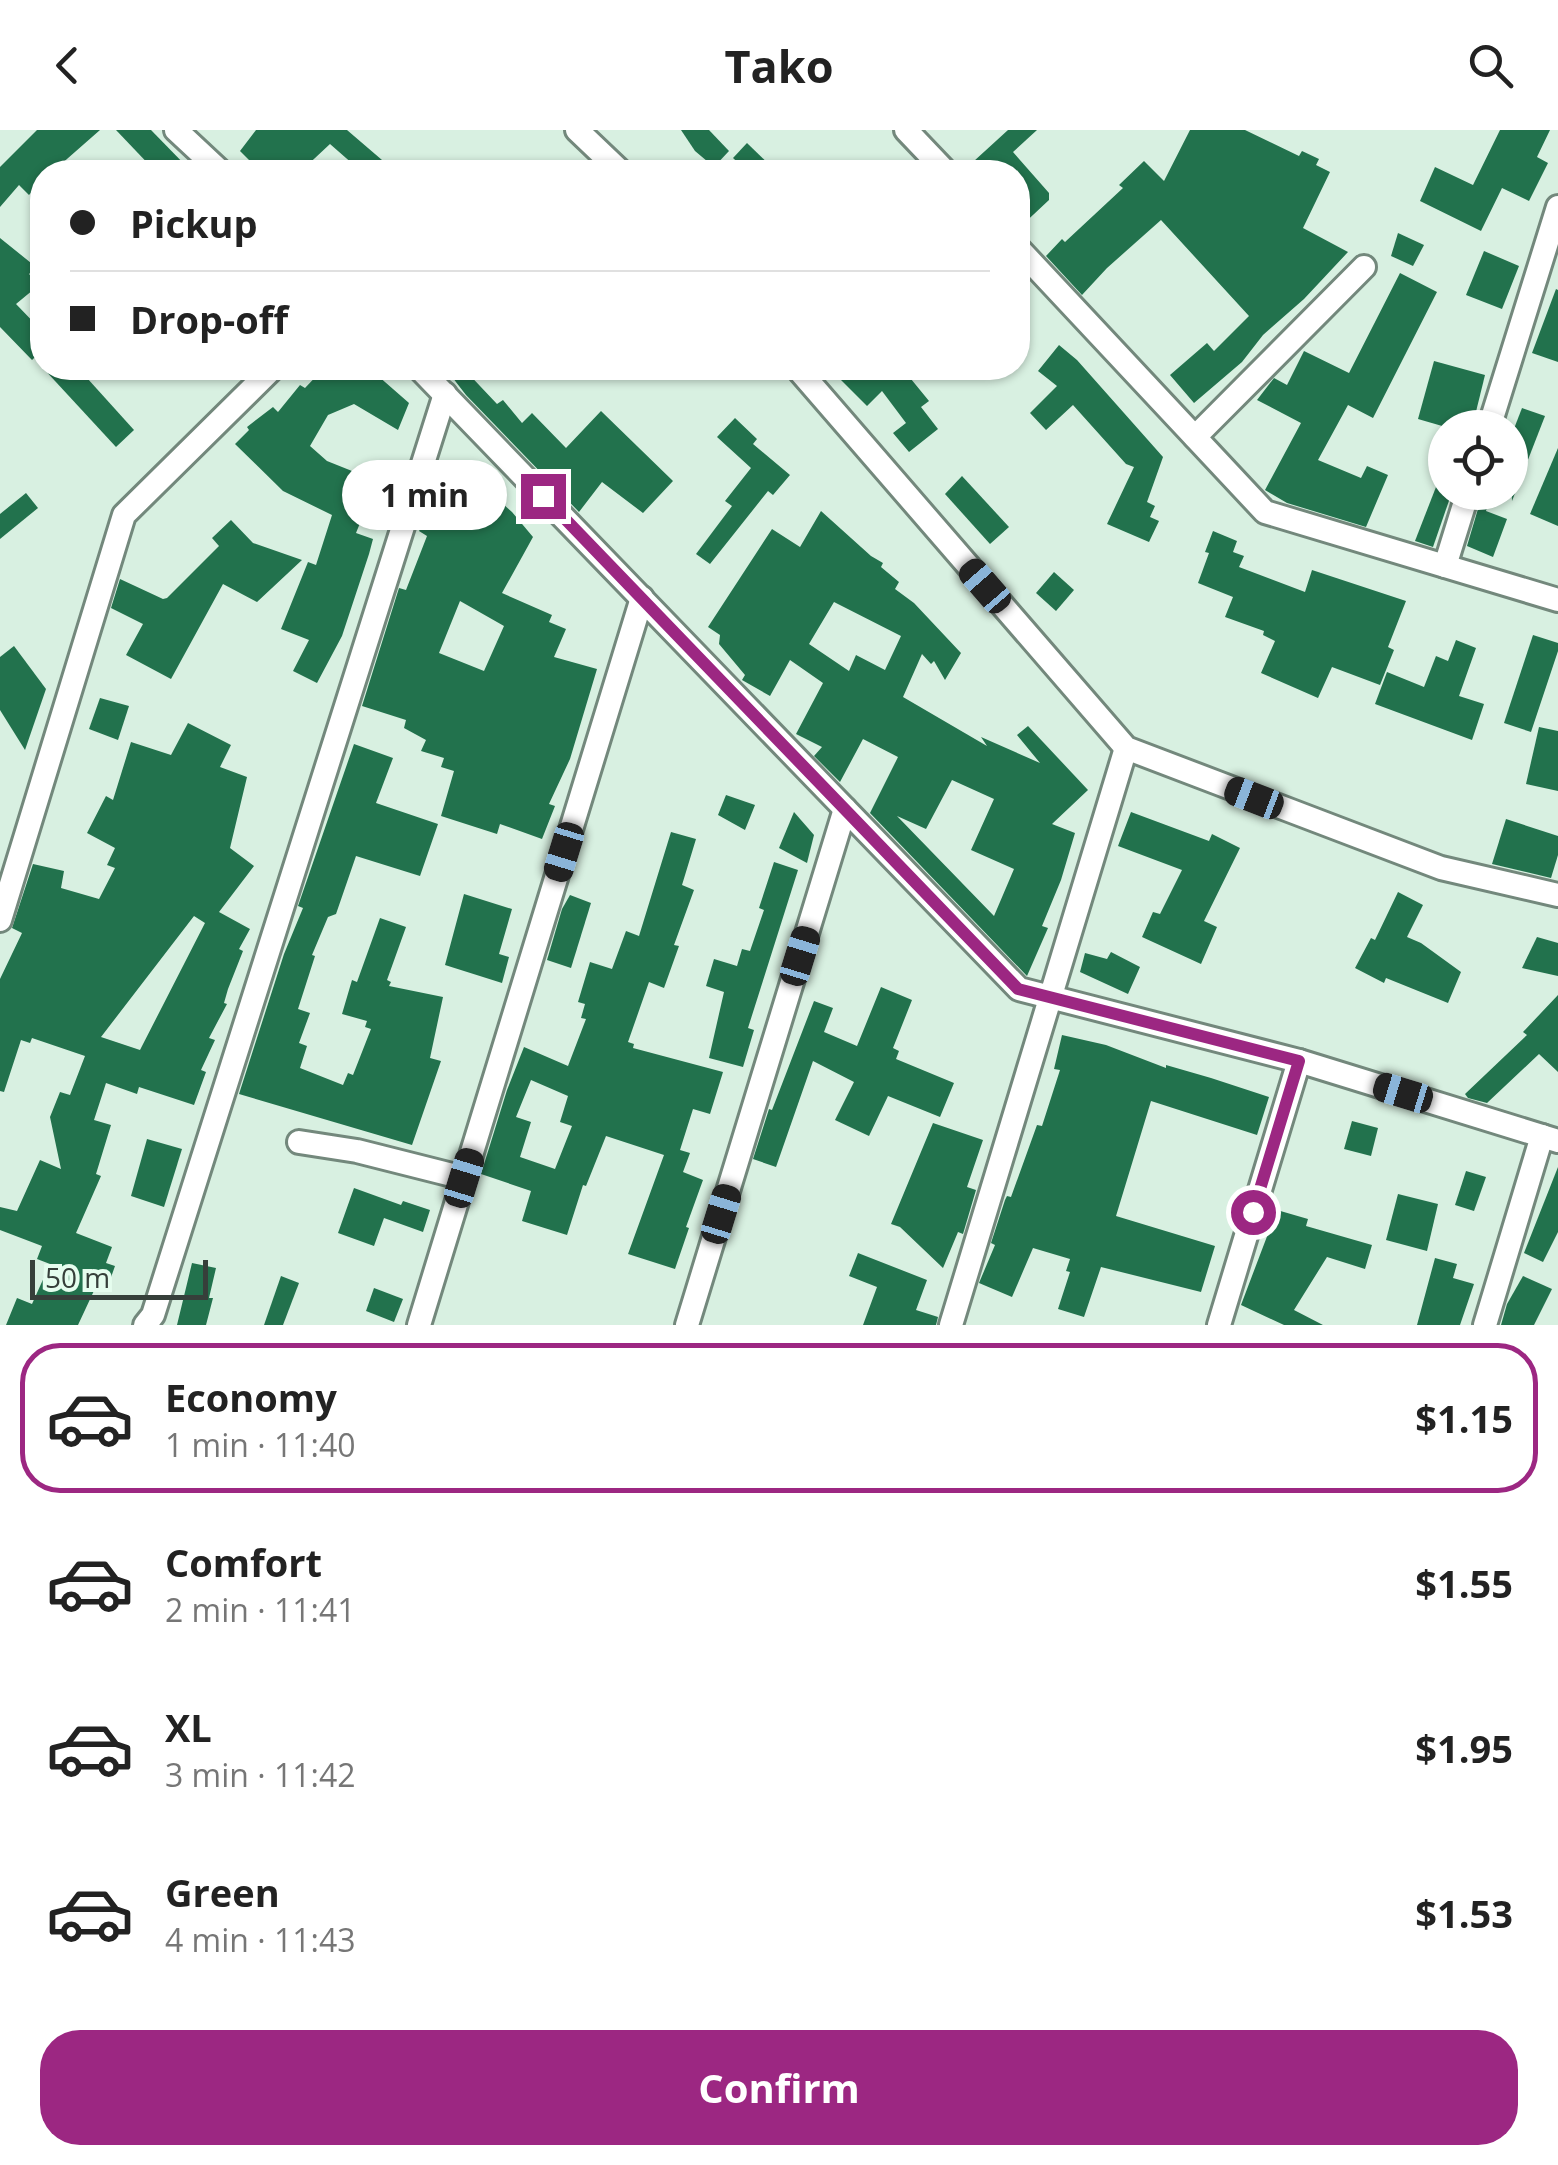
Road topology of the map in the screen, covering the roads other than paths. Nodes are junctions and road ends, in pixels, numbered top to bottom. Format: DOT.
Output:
graph roads {
  1 [pos="176,130"];
  2 [pos="576,130"];
  3 [pos="906,130"];
  4 [pos="208,160"];
  5 [pos="608,160"];
  6 [pos="935,160"];
  7 [pos="1558,206"];
  8 [pos="1030,261"];
  9 [pos="1364,267"];
  10 [pos="261,380"];
  11 [pos="431,380"];
  12 [pos="807,380"];
  13 [pos="444,394"];
  14 [pos="1495,410"];
  15 [pos="1195,438"];
  16 [pos="1462,510"];
  17 [pos="1445,566"];
  18 [pos="642,598"];
  19 [pos="1558,600"];
  20 [pos="1126,748"];
  21 [pos="845,809"];
  22 [pos="1558,895"];
  23 [pos="0,920"];
  24 [pos="1049,996"];
  25 [pos="1299,1061"];
  26 [pos="1550,1138"];
  27 [pos="299,1142"];
  28 [pos="464,1178"];
  29 [pos="146,1325"];
  30 [pos="420,1325"];
  31 [pos="687,1325"];
  32 [pos="950,1325"];
  33 [pos="1219,1325"];
  34 [pos="1485,1325"];
  1 -- 4 [label="street"];
  2 -- 5 [label="street"];
  3 -- 6 [label="street"];
  7 -- 14 [label="street"];
  8 -- 15 [label="street"];
  9 -- 15 [label="street"];
  10 -- 23 [label="street"];
  11 -- 13 [label="street"];
  12 -- 20 [label="street"];
  13 -- 18 [label="street"];
  13 -- 29 [label="street"];
  15 -- 17 [label="street"];
  16 -- 17 [label="street"];
  17 -- 19 [label="street"];
  18 -- 21 [label="street"];
  18 -- 28 [label="street"];
  20 -- 22 [label="street"];
  20 -- 24 [label="street"];
  21 -- 24 [label="street"];
  21 -- 31 [label="street"];
  24 -- 25 [label="street"];
  24 -- 32 [label="street"];
  25 -- 26 [label="street"];
  25 -- 33 [label="street"];
  26 -- 34 [label="street"];
  27 -- 28 [label="street"];
  28 -- 30 [label="street"];
}
